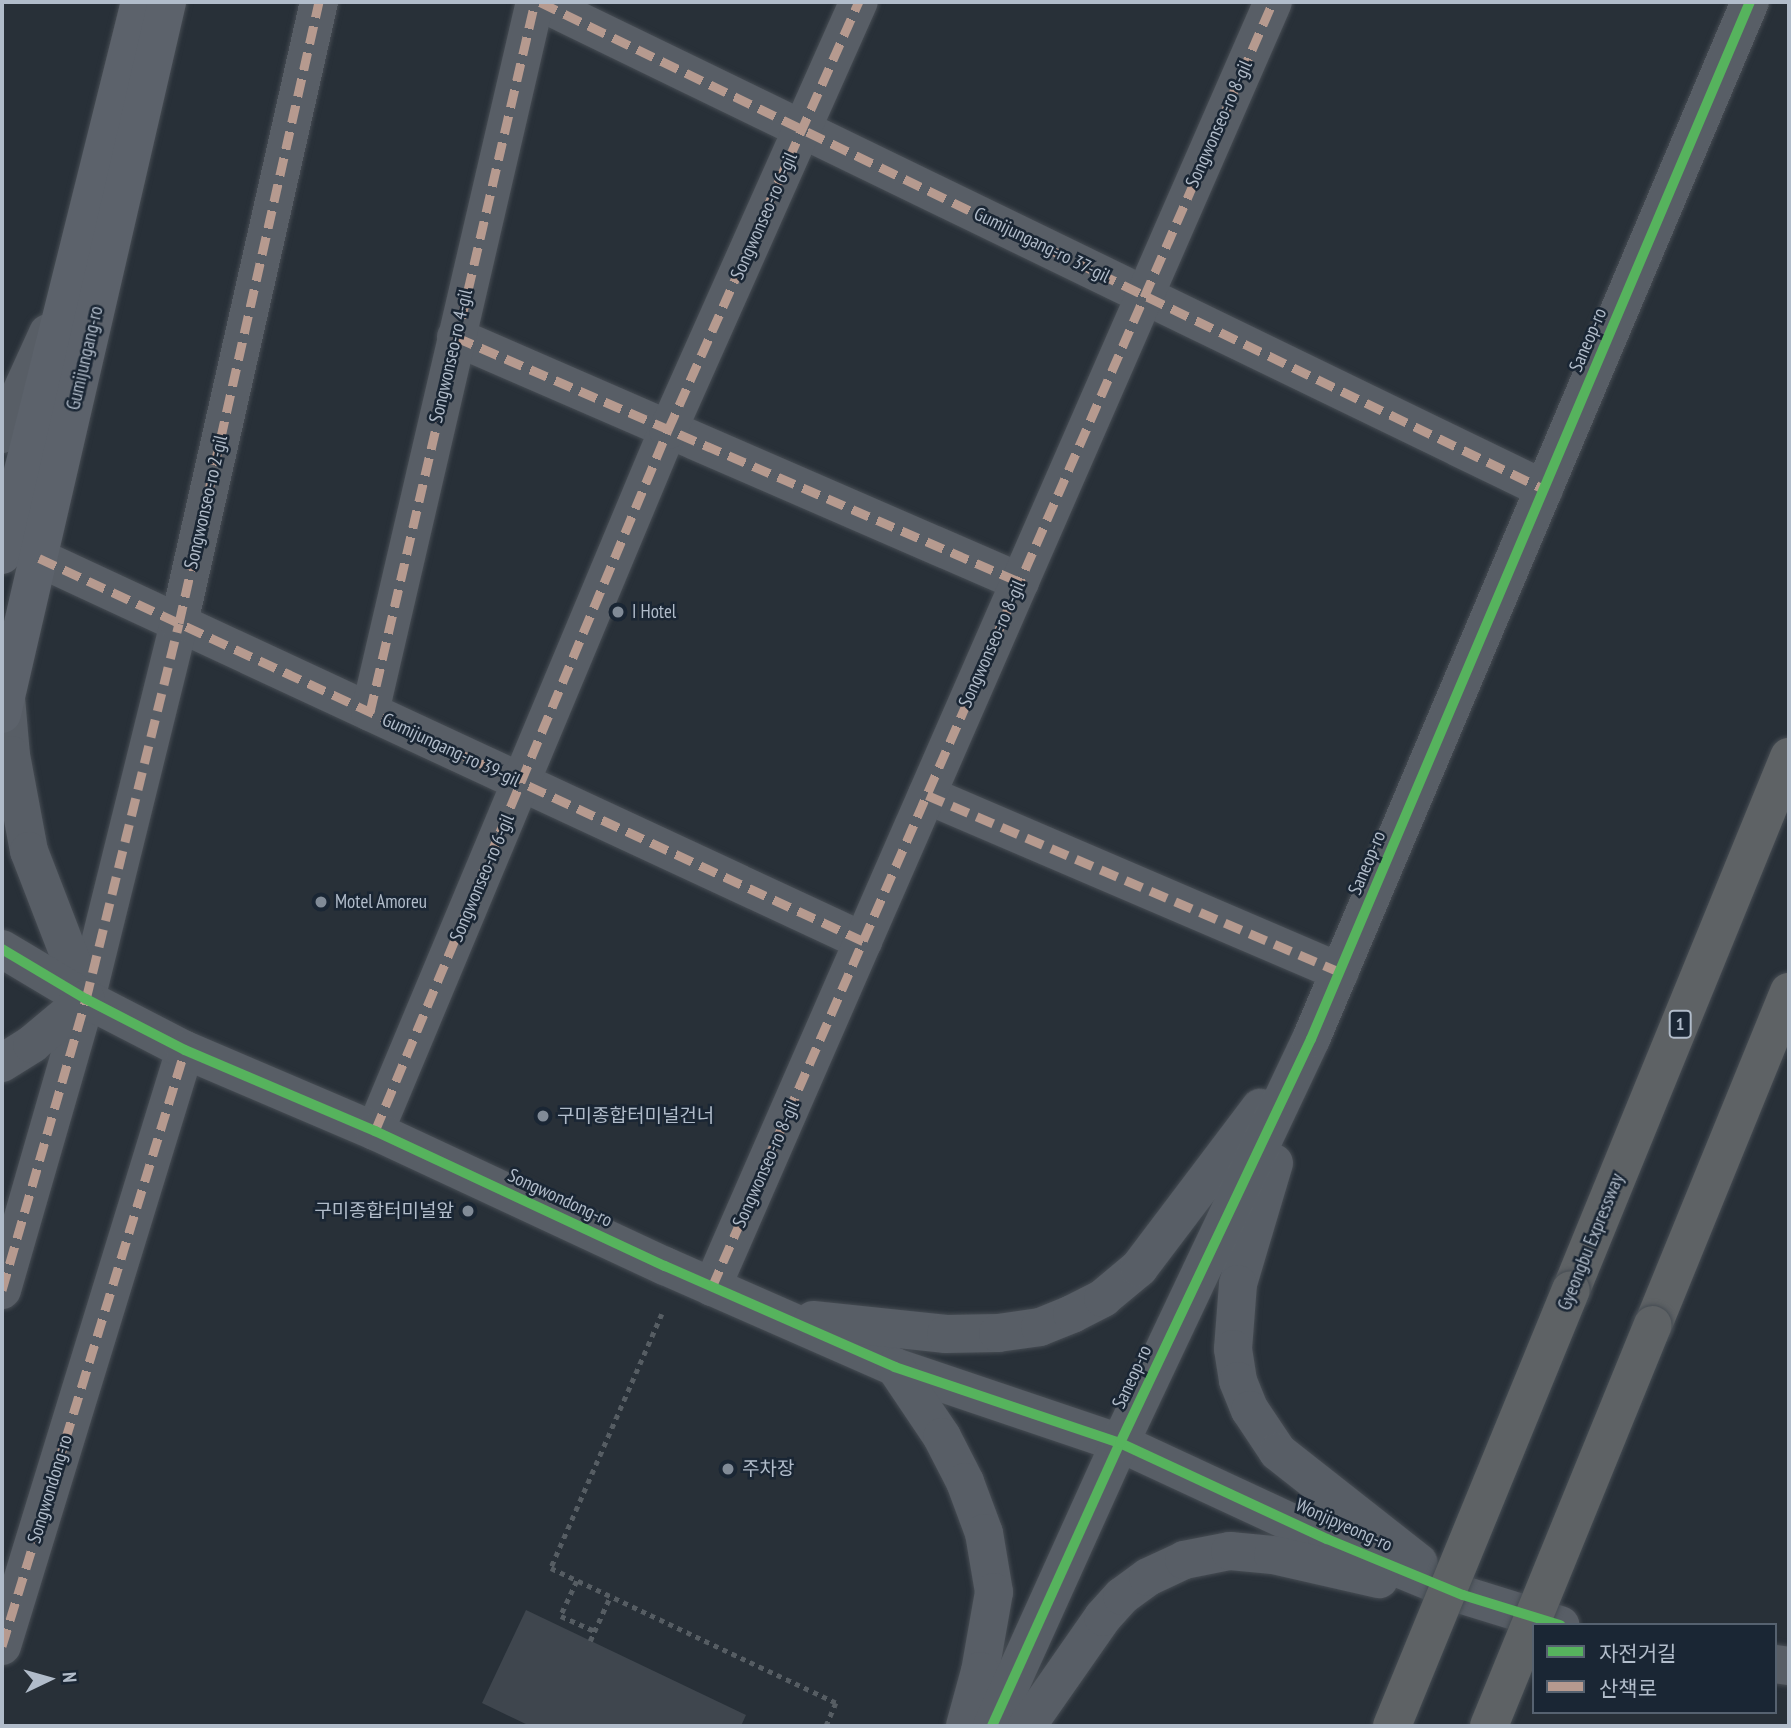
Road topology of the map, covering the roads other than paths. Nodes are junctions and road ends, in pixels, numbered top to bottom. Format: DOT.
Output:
graph roads {
  1 [pos="140,2"];
  2 [pos="167,2"];
  3 [pos="319,2"];
  4 [pos="538,2"];
  5 [pos="859,2"];
  6 [pos="1273,2"];
  7 [pos="1750,2"];
  8 [pos="803,129"];
  9 [pos="69,287"];
  10 [pos="1144,295"];
  11 [pos="456,337"];
  12 [pos="668,430"];
  13 [pos="2,434"];
  14 [pos="1544,489"];
  15 [pos="20,557"];
  16 [pos="1020,582"];
  17 [pos="179,623"];
  18 [pos="4,706"];
  19 [pos="370,712"];
  20 [pos="1789,757"];
  21 [pos="522,782"];
  22 [pos="927,795"];
  23 [pos="863,941"];
  24 [pos="2,949"];
  25 [pos="1340,972"];
  26 [pos="1789,992"];
  27 [pos="86,999"];
  28 [pos="1311,1039"];
  29 [pos="185,1050"];
  30 [pos="2,1063"];
  31 [pos="374,1131"];
  32 [pos="712,1287"];
  33 [pos="2,1290"];
  34 [pos="781,1317"];
  35 [pos="895,1367"];
  36 [pos="1120,1443"];
  37 [pos="1464,1595"];
  38 [pos="1553,1623"];
  39 [pos="2,1646"];
  40 [pos="965,1726"];
  41 [pos="992,1726"];
  42 [pos="1027,1726"];
  43 [pos="1392,1726"];
  44 [pos="1489,1726"];
  1 -- 9 [label="main road, Gumijungang-ro"];
  2 -- 15 [label="main road, Gumijungang-ro"];
  3 -- 17 [label="street, Songwonseo-ro 2-gil"];
  4 -- 8 [label="street, Gumijungang-ro 37-gil"];
  4 -- 11 [label="street, Songwonseo-ro 4-gil"];
  5 -- 8 [label="street, Songwonseo-ro 6-gil"];
  6 -- 10 [label="street, Songwonseo-ro 8-gil"];
  7 -- 14 [label="street, Saneop-ro"];
  8 -- 10 [label="street, Gumijungang-ro 37-gil"];
  8 -- 12 [label="street, Songwonseo-ro 6-gil"];
  9 -- 13 [label="street"];
  9 -- 15 [label="main road, Gumijungang-ro"];
  10 -- 14 [label="street, Gumijungang-ro 37-gil"];
  10 -- 16 [label="street, Songwonseo-ro 8-gil"];
  11 -- 12 [label="street"];
  11 -- 19 [label="street, Songwonseo-ro 4-gil"];
  12 -- 16 [label="street"];
  12 -- 21 [label="street, Songwonseo-ro 6-gil"];
  14 -- 25 [label="street, Saneop-ro"];
  15 -- 17 [label="street, Gumijungang-ro 39-gil"];
  15 -- 18 [label="main road, Gumijungang-ro"];
  16 -- 22 [label="street, Songwonseo-ro 8-gil"];
  17 -- 19 [label="street, Gumijungang-ro 39-gil"];
  17 -- 27 [label="street, Songwonseo-ro 2-gil"];
  18 -- 27 [label="street"];
  19 -- 21 [label="street, Gumijungang-ro 39-gil"];
  20 -- 43 [label="highway, Gyeongbu Expressway / 1, bridge"];
  21 -- 23 [label="street, Gumijungang-ro 39-gil"];
  21 -- 31 [label="street, Songwonseo-ro 6-gil"];
  22 -- 23 [label="street, Songwonseo-ro 8-gil"];
  22 -- 25 [label="street"];
  23 -- 32 [label="street, Songwonseo-ro 8-gil"];
  24 -- 27 [label="street, Songwondong-ro"];
  25 -- 28 [label="street, Saneop-ro"];
  26 -- 44 [label="highway, bridge"];
  27 -- 29 [label="street, Songwondong-ro"];
  27 -- 30 [label="street"];
  27 -- 33 [label="street"];
  28 -- 34 [label="street"];
  28 -- 36 [label="street, Saneop-ro"];
  28 -- 37 [label="street"];
  29 -- 31 [label="street, Songwondong-ro"];
  29 -- 39 [label="street, Songwondong-ro"];
  31 -- 32 [label="street, Songwondong-ro"];
  32 -- 34 [label="street, Songwondong-ro"];
  34 -- 35 [label="street, Songwondong-ro"];
  35 -- 36 [label="street, Songwondong-ro"];
  35 -- 40 [label="street"];
  36 -- 37 [label="street, Wonjipyeong-ro"];
  36 -- 41 [label="street, Saneop-ro"];
  37 -- 38 [label="street, Wonjipyeong-ro"];
  37 -- 42 [label="street"];
}
